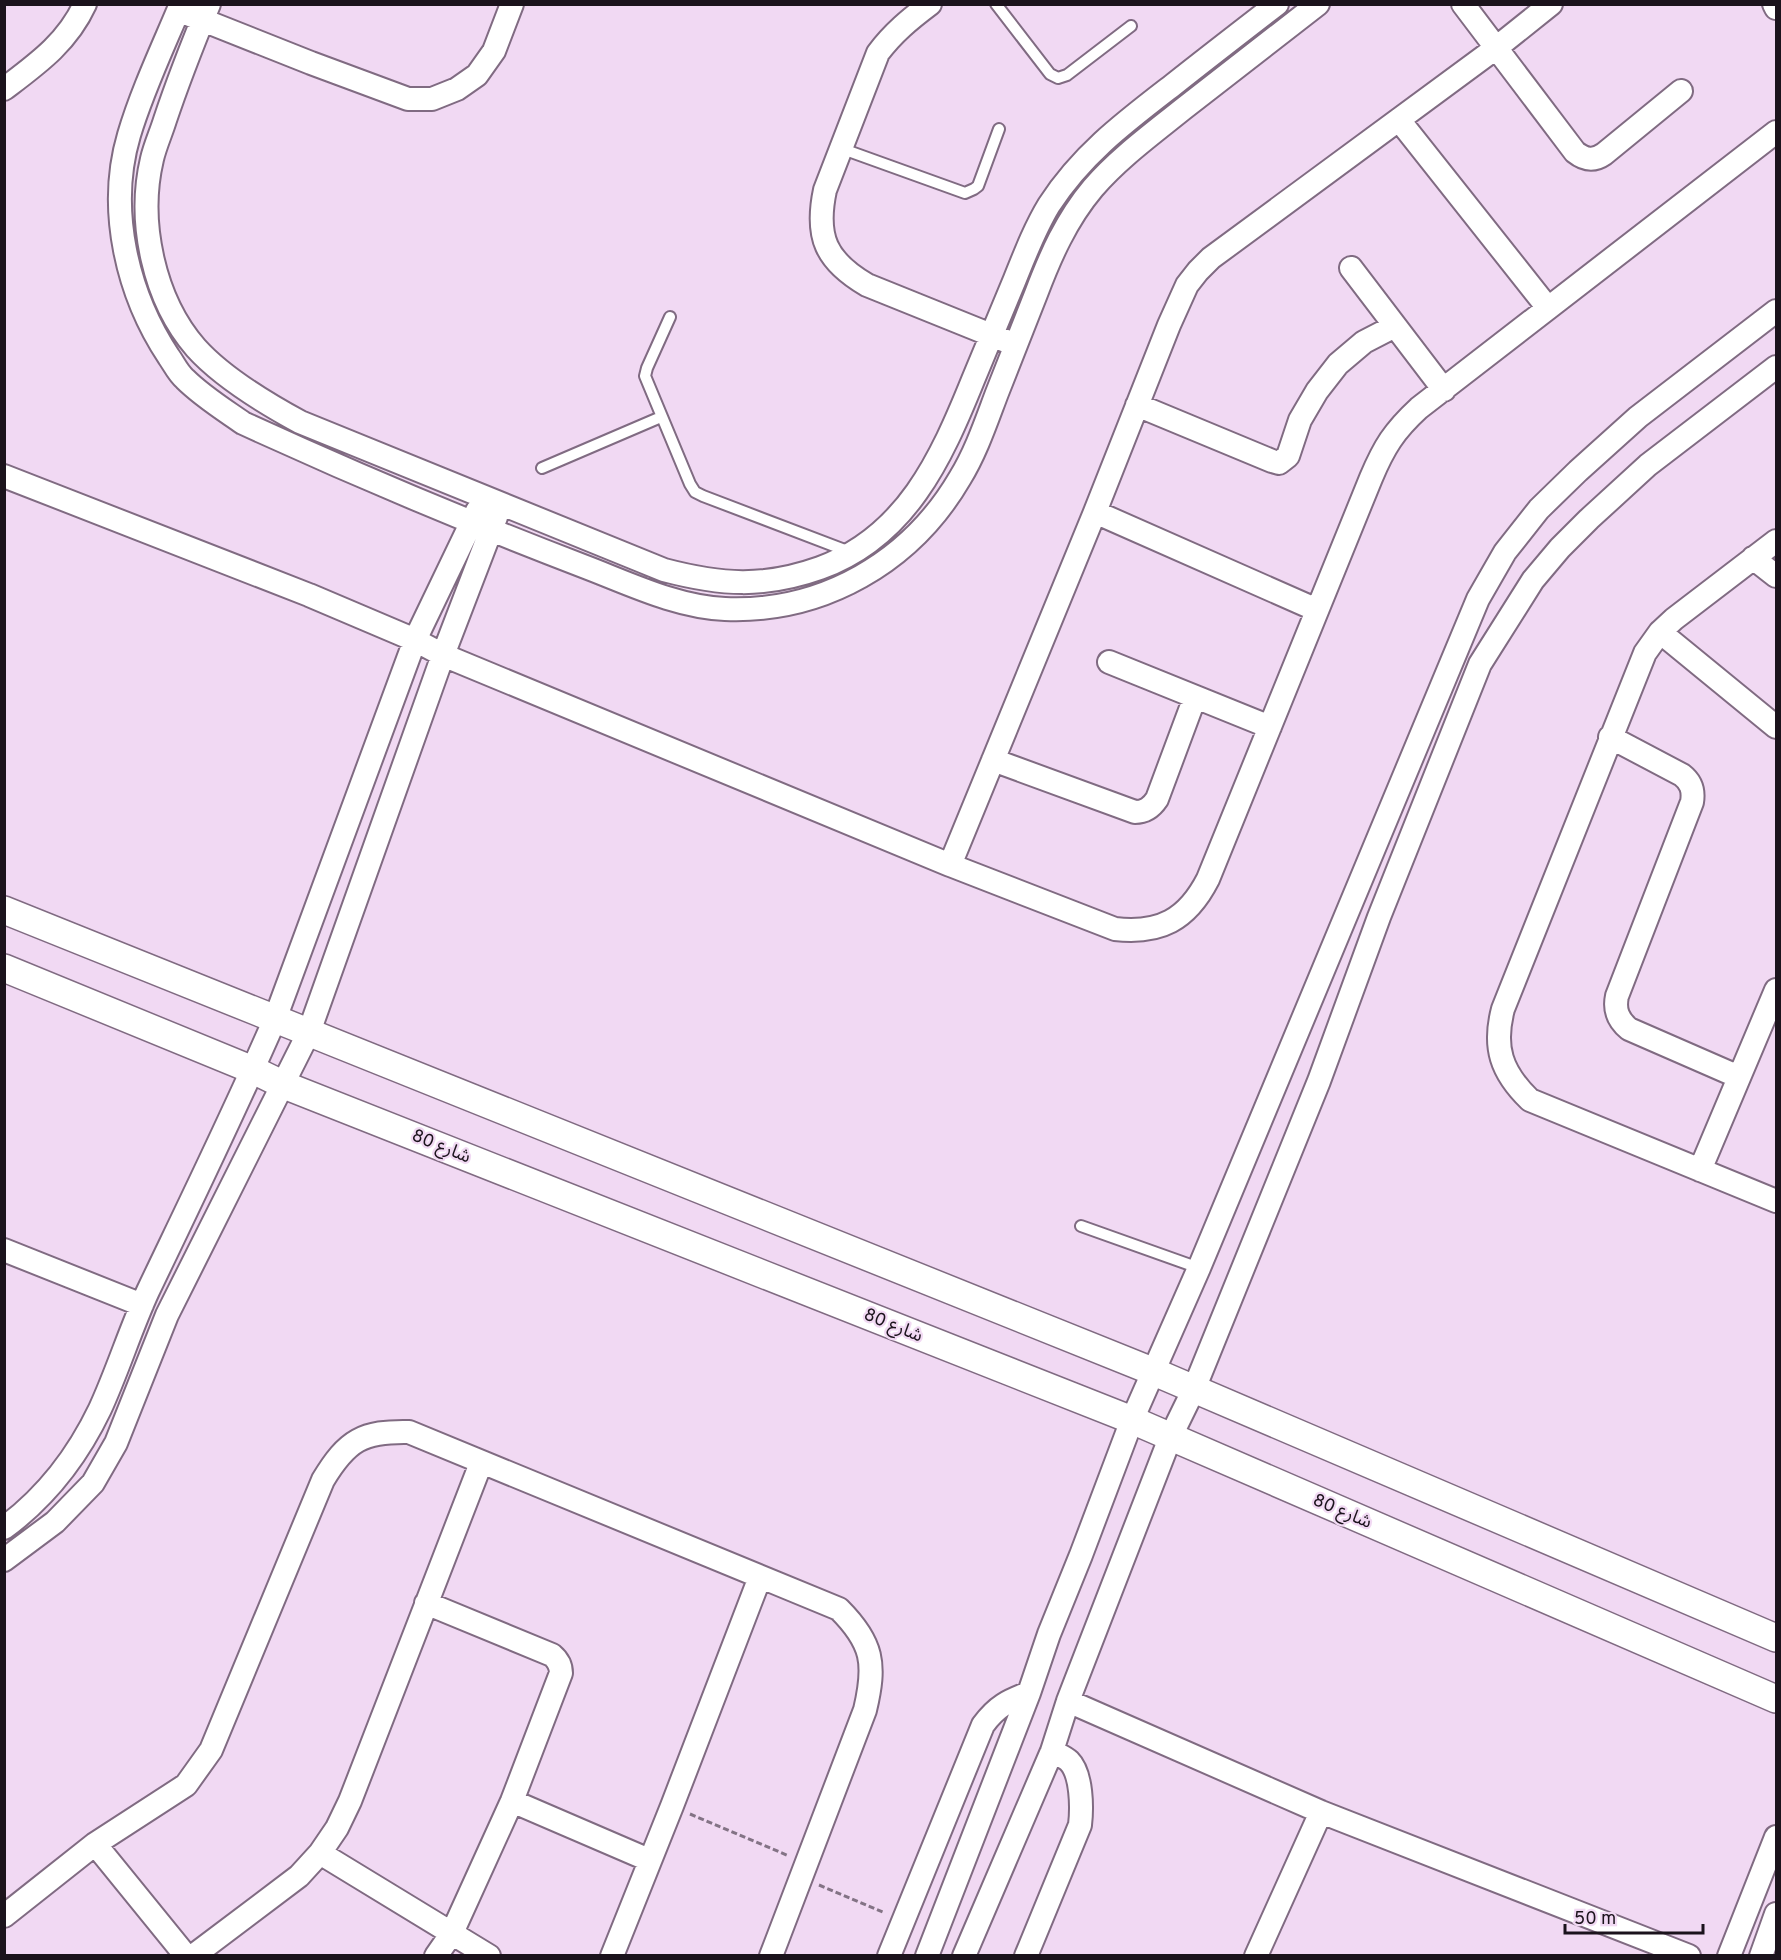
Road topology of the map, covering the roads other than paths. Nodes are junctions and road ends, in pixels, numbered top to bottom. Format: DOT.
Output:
graph roads {
  1 [pos="85,4"];
  2 [pos="512,4"];
  3 [pos="930,4"];
  4 [pos="996,4"];
  5 [pos="1277,4"];
  6 [pos="1318,4"];
  7 [pos="1463,4"];
  8 [pos="1551,4"];
  9 [pos="1774,4"];
  10 [pos="180,8"];
  11 [pos="1776,8"];
  12 [pos="206,12"];
  13 [pos="1131,26"];
  14 [pos="1496,48"];
  15 [pos="4,88"];
  16 [pos="1681,91"];
  17 [pos="1399,120"];
  18 [pos="999,129"];
  19 [pos="1776,132"];
  20 [pos="840,148"];
  21 [pos="1351,268"];
  22 [pos="1548,308"];
  23 [pos="1776,311"];
  24 [pos="670,317"];
  25 [pos="1395,326"];
  26 [pos="992,334"];
  27 [pos="1016,345"];
  28 [pos="1776,367"];
  29 [pos="1444,390"];
  30 [pos="1137,405"];
  31 [pos="661,417"];
  32 [pos="542,468"];
  33 [pos="4,476"];
  34 [pos="492,500"];
  35 [pos="1095,512"];
  36 [pos="481,527"];
  37 [pos="1776,540"];
  38 [pos="853,552"];
  39 [pos="1754,558"];
  40 [pos="1776,576"];
  41 [pos="1317,610"];
  42 [pos="1660,632"];
  43 [pos="415,640"];
  44 [pos="443,655"];
  45 [pos="1109,662"];
  46 [pos="1195,697"];
  47 [pos="1270,727"];
  48 [pos="1776,727"];
  49 [pos="1610,737"];
  50 [pos="993,760"];
  51 [pos="950,865"];
  52 [pos="4,910"];
  53 [pos="4,968"];
  54 [pos="1776,990"];
  55 [pos="275,1019"];
  56 [pos="309,1032"];
  57 [pos="253,1070"];
  58 [pos="1739,1077"];
  59 [pos="284,1085"];
  60 [pos="1700,1170"];
  61 [pos="1776,1202"];
  62 [pos="1081,1226"];
  63 [pos="4,1250"];
  64 [pos="1199,1268"];
  65 [pos="142,1305"];
  66 [pos="1152,1371"];
  67 [pos="1194,1389"];
  68 [pos="1132,1420"];
  69 [pos="1170,1438"];
  70 [pos="481,1463"];
  71 [pos="4,1528"];
  72 [pos="4,1560"];
  73 [pos="760,1577"];
  74 [pos="426,1603"];
  75 [pos="1774,1636"];
  76 [pos="1029,1693"];
  77 [pos="1776,1699"];
  78 [pos="1068,1701"];
  79 [pos="1052,1751"];
  80 [pos="512,1801"];
  81 [pos="1321,1812"];
  82 [pos="1776,1838"];
  83 [pos="95,1844"];
  84 [pos="320,1853"];
  85 [pos="649,1860"];
  86 [pos="1776,1914"];
  87 [pos="4,1916"];
  88 [pos="452,1933"];
  89 [pos="186,1956"];
  90 [pos="193,1956"];
  91 [pos="436,1956"];
  92 [pos="489,1956"];
  93 [pos="612,1956"];
  94 [pos="771,1956"];
  95 [pos="889,1956"];
  96 [pos="927,1956"];
  97 [pos="964,1956"];
  98 [pos="1026,1956"];
  99 [pos="1256,1956"];
  100 [pos="1689,1956"];
  101 [pos="1729,1956"];
  102 [pos="1761,1956"];
  1 -- 15 [label="street"];
  2 -- 12 [label="street"];
  3 -- 20 [label="street"];
  4 -- 13 [label="lane"];
  5 -- 26 [label="street"];
  6 -- 27 [label="street"];
  7 -- 14 [label="street"];
  8 -- 14 [label="street"];
  9 -- 11 [label="street"];
  10 -- 12 [label="street"];
  10 -- 36 [label="street"];
  12 -- 34 [label="street"];
  14 -- 16 [label="street"];
  14 -- 17 [label="street"];
  17 -- 22 [label="street"];
  17 -- 30 [label="street"];
  18 -- 20 [label="lane"];
  19 -- 22 [label="street"];
  20 -- 26 [label="street"];
  21 -- 25 [label="street"];
  22 -- 29 [label="street"];
  23 -- 64 [label="street"];
  24 -- 31 [label="lane"];
  25 -- 29 [label="street"];
  25 -- 30 [label="street"];
  26 -- 27 [label="street"];
  26 -- 38 [label="street"];
  27 -- 36 [label="street"];
  28 -- 67 [label="street"];
  29 -- 41 [label="street"];
  30 -- 35 [label="street"];
  31 -- 32 [label="lane"];
  31 -- 38 [label="lane"];
  33 -- 43 [label="street"];
  34 -- 36 [label="street"];
  34 -- 38 [label="street"];
  35 -- 41 [label="street"];
  35 -- 50 [label="street"];
  36 -- 43 [label="street"];
  36 -- 44 [label="street"];
  37 -- 39 [label="street"];
  39 -- 40 [label="street"];
  39 -- 42 [label="street"];
  41 -- 47 [label="street"];
  42 -- 48 [label="street"];
  42 -- 49 [label="street"];
  43 -- 44 [label="street"];
  43 -- 55 [label="street"];
  44 -- 51 [label="street"];
  44 -- 56 [label="street"];
  45 -- 46 [label="street"];
  46 -- 47 [label="street"];
  46 -- 50 [label="street"];
  47 -- 51 [label="street"];
  49 -- 58 [label="street"];
  49 -- 60 [label="street"];
  50 -- 51 [label="street"];
  52 -- 55 [label="street"];
  53 -- 57 [label="street, شارع 80"];
  54 -- 58 [label="street"];
  55 -- 56 [label="street"];
  55 -- 57 [label="street"];
  56 -- 59 [label="street"];
  56 -- 66 [label="street"];
  57 -- 59 [label="street, شارع 80"];
  57 -- 65 [label="street"];
  58 -- 60 [label="street"];
  59 -- 68 [label="street, شارع 80"];
  59 -- 72 [label="street"];
  60 -- 61 [label="street"];
  62 -- 64 [label="lane"];
  63 -- 65 [label="street"];
  64 -- 66 [label="street"];
  65 -- 71 [label="street"];
  66 -- 67 [label="street"];
  66 -- 68 [label="street"];
  67 -- 69 [label="street"];
  67 -- 75 [label="street"];
  68 -- 69 [label="street, شارع 80"];
  68 -- 76 [label="street"];
  69 -- 77 [label="street, شارع 80"];
  69 -- 78 [label="street"];
  70 -- 73 [label="street"];
  70 -- 74 [label="street"];
  70 -- 83 [label="street"];
  73 -- 85 [label="street"];
  73 -- 94 [label="street"];
  74 -- 80 [label="street"];
  74 -- 84 [label="street"];
  76 -- 95 [label="street"];
  76 -- 96 [label="street"];
  78 -- 79 [label="street"];
  78 -- 81 [label="street"];
  79 -- 97 [label="street"];
  79 -- 98 [label="street"];
  80 -- 85 [label="street"];
  80 -- 88 [label="street"];
  81 -- 99 [label="street"];
  81 -- 100 [label="street"];
  82 -- 101 [label="street"];
  83 -- 87 [label="street"];
  83 -- 89 [label="street"];
  84 -- 88 [label="street"];
  84 -- 90 [label="street"];
  85 -- 93 [label="street"];
  86 -- 102 [label="street"];
  88 -- 91 [label="street"];
  88 -- 92 [label="street"];
}
